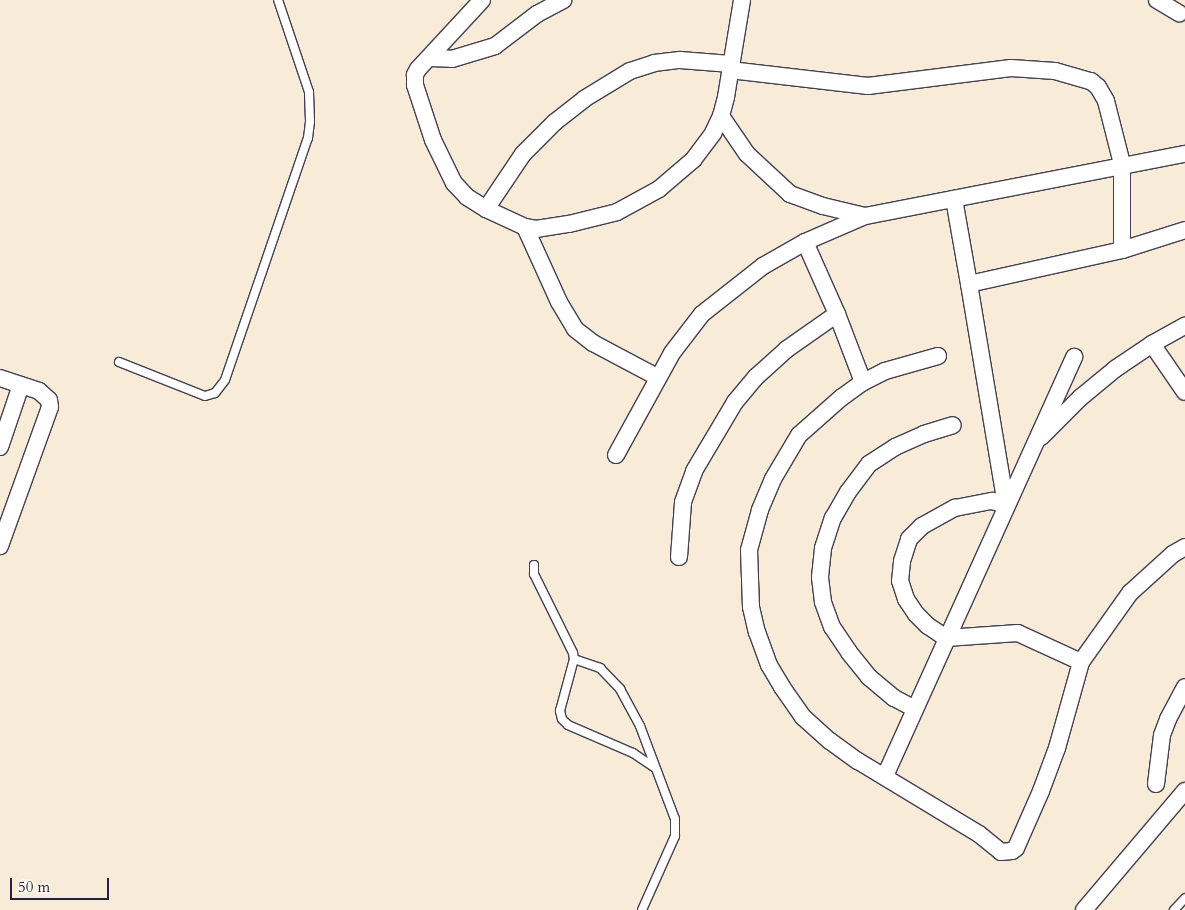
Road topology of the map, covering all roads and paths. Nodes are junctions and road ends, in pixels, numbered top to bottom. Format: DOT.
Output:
graph roads {
  1 [pos="278,0"];
  2 [pos="482,0"];
  3 [pos="563,0"];
  4 [pos="742,0"];
  5 [pos="1156,0"];
  6 [pos="1179,13"];
  7 [pos="429,58"];
  8 [pos="731,67"];
  9 [pos="721,116"];
  10 [pos="1185,154"];
  11 [pos="1122,164"];
  12 [pos="954,199"];
  13 [pos="486,209"];
  14 [pos="865,216"];
  15 [pos="525,227"];
  16 [pos="1185,230"];
  17 [pos="805,242"];
  18 [pos="1122,250"];
  19 [pos="969,284"];
  20 [pos="837,314"];
  21 [pos="1185,326"];
  22 [pos="1152,344"];
  23 [pos="938,356"];
  24 [pos="1074,357"];
  25 [pos="119,362"];
  26 [pos="0,378"];
  27 [pos="657,378"];
  28 [pos="863,382"];
  29 [pos="21,385"];
  30 [pos="1185,392"];
  31 [pos="953,425"];
  32 [pos="1033,444"];
  33 [pos="0,447"];
  34 [pos="616,455"];
  35 [pos="1006,505"];
  36 [pos="0,546"];
  37 [pos="1185,547"];
  38 [pos="679,557"];
  39 [pos="534,565"];
  40 [pos="946,638"];
  41 [pos="574,659"];
  42 [pos="1080,662"];
  43 [pos="1185,687"];
  44 [pos="915,709"];
  45 [pos="654,767"];
  46 [pos="885,776"];
  47 [pos="1156,784"];
  48 [pos="1185,791"];
  49 [pos="1185,898"];
  50 [pos="642,910"];
  51 [pos="1084,910"];
  52 [pos="1174,910"];
  1 -- 25 [label="lane"];
  2 -- 7 [label="street"];
  3 -- 7 [label="street"];
  4 -- 8 [label="street"];
  5 -- 6 [label="street"];
  7 -- 13 [label="street"];
  8 -- 9 [label="street"];
  8 -- 11 [label="street"];
  8 -- 13 [label="street"];
  9 -- 14 [label="street"];
  9 -- 15 [label="street"];
  10 -- 11 [label="street"];
  11 -- 12 [label="street"];
  11 -- 18 [label="street"];
  12 -- 14 [label="street"];
  12 -- 19 [label="street"];
  13 -- 15 [label="street"];
  14 -- 17 [label="street"];
  15 -- 27 [label="street"];
  16 -- 18 [label="street"];
  17 -- 20 [label="street"];
  17 -- 27 [label="street"];
  18 -- 19 [label="street"];
  19 -- 35 [label="street"];
  20 -- 28 [label="street"];
  20 -- 38 [label="street"];
  21 -- 22 [label="street"];
  22 -- 30 [label="street"];
  22 -- 32 [label="street"];
  23 -- 28 [label="street"];
  24 -- 32 [label="street"];
  26 -- 29 [label="street"];
  27 -- 34 [label="street"];
  28 -- 46 [label="street"];
  29 -- 33 [label="street"];
  29 -- 36 [label="street"];
  31 -- 44 [label="street"];
  32 -- 35 [label="street"];
  35 -- 40 [label="street"];
  35 -- 40 [label="street"];
  37 -- 42 [label="street"];
  39 -- 41 [label="lane"];
  40 -- 42 [label="street"];
  40 -- 44 [label="street"];
  41 -- 45 [label="lane"];
  41 -- 45 [label="lane"];
  42 -- 46 [label="street"];
  43 -- 47 [label="street"];
  44 -- 46 [label="street"];
  45 -- 50 [label="lane"];
  48 -- 51 [label="street"];
  49 -- 52 [label="lane"];
}
